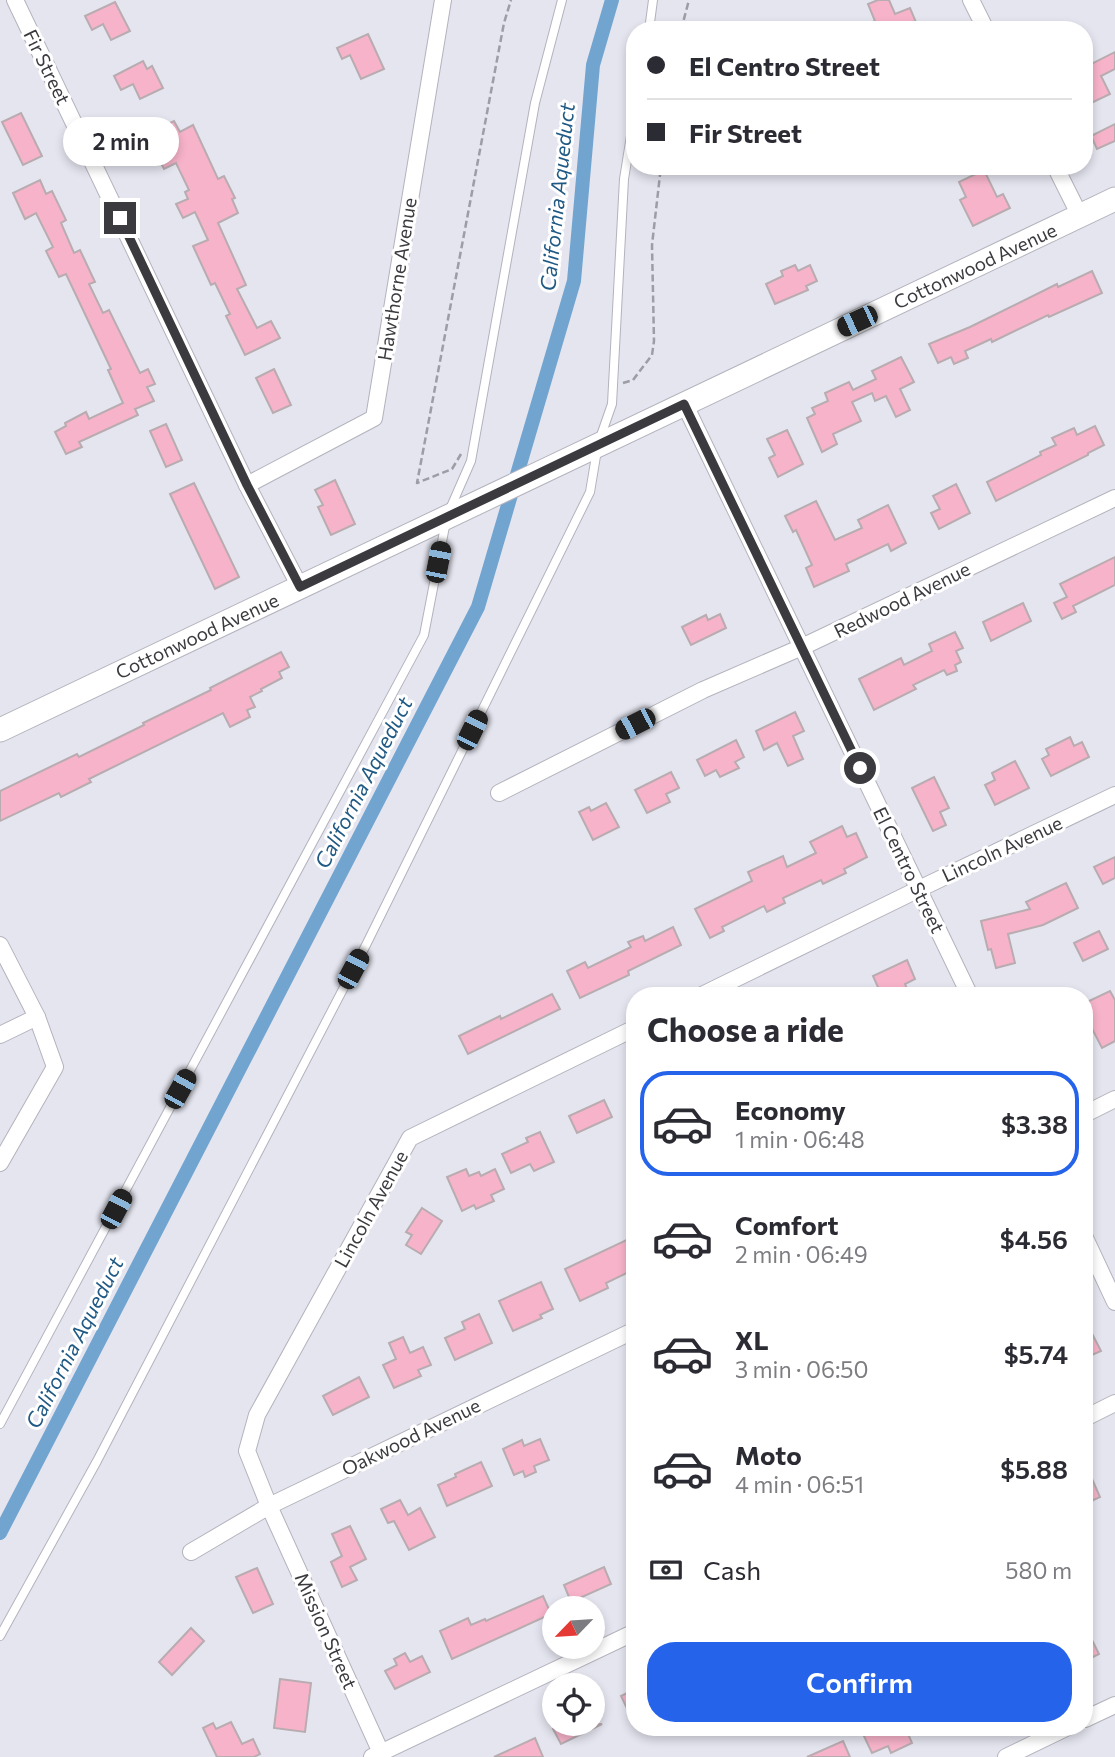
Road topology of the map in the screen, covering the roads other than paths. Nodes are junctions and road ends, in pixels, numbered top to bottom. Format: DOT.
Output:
graph roads {
  1 [pos="15,0"];
  2 [pos="443,0"];
  3 [pos="562,0"];
  4 [pos="653,0"];
  5 [pos="971,0"];
  6 [pos="650,21"];
  7 [pos="982,21"];
  8 [pos="626,167"];
  9 [pos="1060,175"];
  10 [pos="1115,199"];
  11 [pos="1080,216"];
  12 [pos="684,404"];
  13 [pos="598,444"];
  14 [pos="247,485"];
  15 [pos="1115,498"];
  16 [pos="447,517"];
  17 [pos="300,587"];
  18 [pos="802,647"];
  19 [pos="0,730"];
  20 [pos="499,793"];
  21 [pos="1115,795"];
  22 [pos="919,888"];
  23 [pos="0,945"];
  24 [pos="718,987"];
  25 [pos="966,987"];
  26 [pos="37,1017"];
  27 [pos="626,1032"];
  28 [pos="0,1035"];
  29 [pos="1115,1100"];
  30 [pos="1093,1110"];
  31 [pos="0,1163"];
  32 [pos="1093,1255"];
  33 [pos="1115,1302"];
  34 [pos="626,1334"];
  35 [pos="1115,1403"];
  36 [pos="1093,1414"];
  37 [pos="0,1424"];
  38 [pos="269,1506"];
  39 [pos="191,1552"];
  40 [pos="0,1636"];
  41 [pos="626,1636"];
  42 [pos="1115,1705"];
  43 [pos="1093,1715"];
  44 [pos="1049,1736"];
  45 [pos="379,1756"];
  46 [pos="1006,1757"];
  1 -- 14 [label="street, Fir Street"];
  2 -- 14 [label="street, Hawthorne Avenue"];
  3 -- 16 [label="lane"];
  4 -- 6 [label="lane"];
  5 -- 7 [label="street"];
  8 -- 13 [label="lane"];
  9 -- 11 [label="street"];
  10 -- 11 [label="street, Cottonwood Avenue"];
  11 -- 12 [label="street, Cottonwood Avenue"];
  12 -- 13 [label="street, Cottonwood Avenue"];
  12 -- 18 [label="street, El Centro Street"];
  13 -- 16 [label="street, Cottonwood Avenue"];
  13 -- 40 [label="lane"];
  14 -- 17 [label="street, Fir Street"];
  15 -- 18 [label="street, Redwood Avenue"];
  16 -- 17 [label="street, Cottonwood Avenue"];
  16 -- 37 [label="lane"];
  17 -- 19 [label="street, Cottonwood Avenue"];
  18 -- 20 [label="street, Redwood Avenue"];
  18 -- 22 [label="street, El Centro Street"];
  21 -- 22 [label="street, Lincoln Avenue"];
  22 -- 24 [label="street, Lincoln Avenue"];
  22 -- 25 [label="street, El Centro Street"];
  23 -- 26 [label="street"];
  26 -- 28 [label="street"];
  26 -- 31 [label="street"];
  27 -- 38 [label="street, Lincoln Avenue"];
  29 -- 30 [label="street"];
  32 -- 33 [label="street"];
  34 -- 38 [label="street, Oakwood Avenue"];
  35 -- 36 [label="street"];
  38 -- 39 [label="street, Oakwood Avenue"];
  38 -- 45 [label="street, Mission Street"];
  41 -- 45 [label="street"];
  42 -- 43 [label="street"];
  44 -- 46 [label="street"];
}
